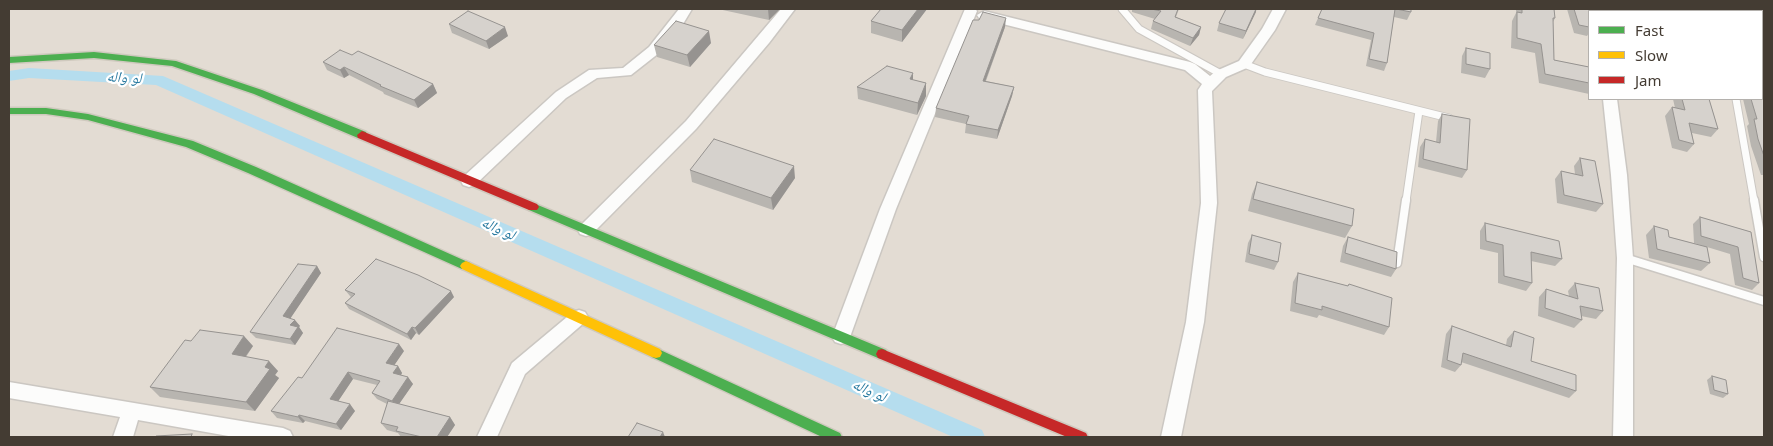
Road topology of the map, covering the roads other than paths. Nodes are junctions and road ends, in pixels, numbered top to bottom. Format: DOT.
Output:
graph roads {
  1 [pos="686,9"];
  2 [pos="788,9"];
  3 [pos="1122,9"];
  4 [pos="1278,9"];
  5 [pos="965,10"];
  6 [pos="9,60"];
  7 [pos="1244,64"];
  8 [pos="1216,79"];
  9 [pos="1610,100"];
  10 [pos="1736,100"];
  11 [pos="9,111"];
  12 [pos="1419,111"];
  13 [pos="1458,120"];
  14 [pos="470,181"];
  15 [pos="586,230"];
  16 [pos="1764,257"];
  17 [pos="1625,258"];
  18 [pos="1397,263"];
  19 [pos="1764,301"];
  20 [pos="579,317"];
  21 [pos="842,337"];
  22 [pos="9,390"];
  23 [pos="131,412"];
  24 [pos="124,437"];
  25 [pos="283,437"];
  26 [pos="487,437"];
  27 [pos="835,437"];
  28 [pos="1081,437"];
  29 [pos="1171,437"];
  30 [pos="1623,437"];
  1 -- 14 [label="street"];
  2 -- 15 [label="street"];
  3 -- 8 [label="lane"];
  4 -- 7 [label="street"];
  5 -- 8 [label="street"];
  5 -- 21 [label="street"];
  6 -- 14 [label="street"];
  7 -- 8 [label="street"];
  7 -- 12 [label="lane"];
  8 -- 29 [label="street"];
  9 -- 17 [label="street"];
  10 -- 16 [label="lane"];
  11 -- 20 [label="street"];
  12 -- 13 [label="lane"];
  12 -- 18 [label="lane"];
  14 -- 15 [label="street"];
  15 -- 21 [label="street"];
  17 -- 19 [label="lane"];
  17 -- 30 [label="street"];
  20 -- 26 [label="street"];
  20 -- 27 [label="street"];
  21 -- 28 [label="street"];
  22 -- 23 [label="street"];
  23 -- 24 [label="street"];
  23 -- 25 [label="street"];
}
